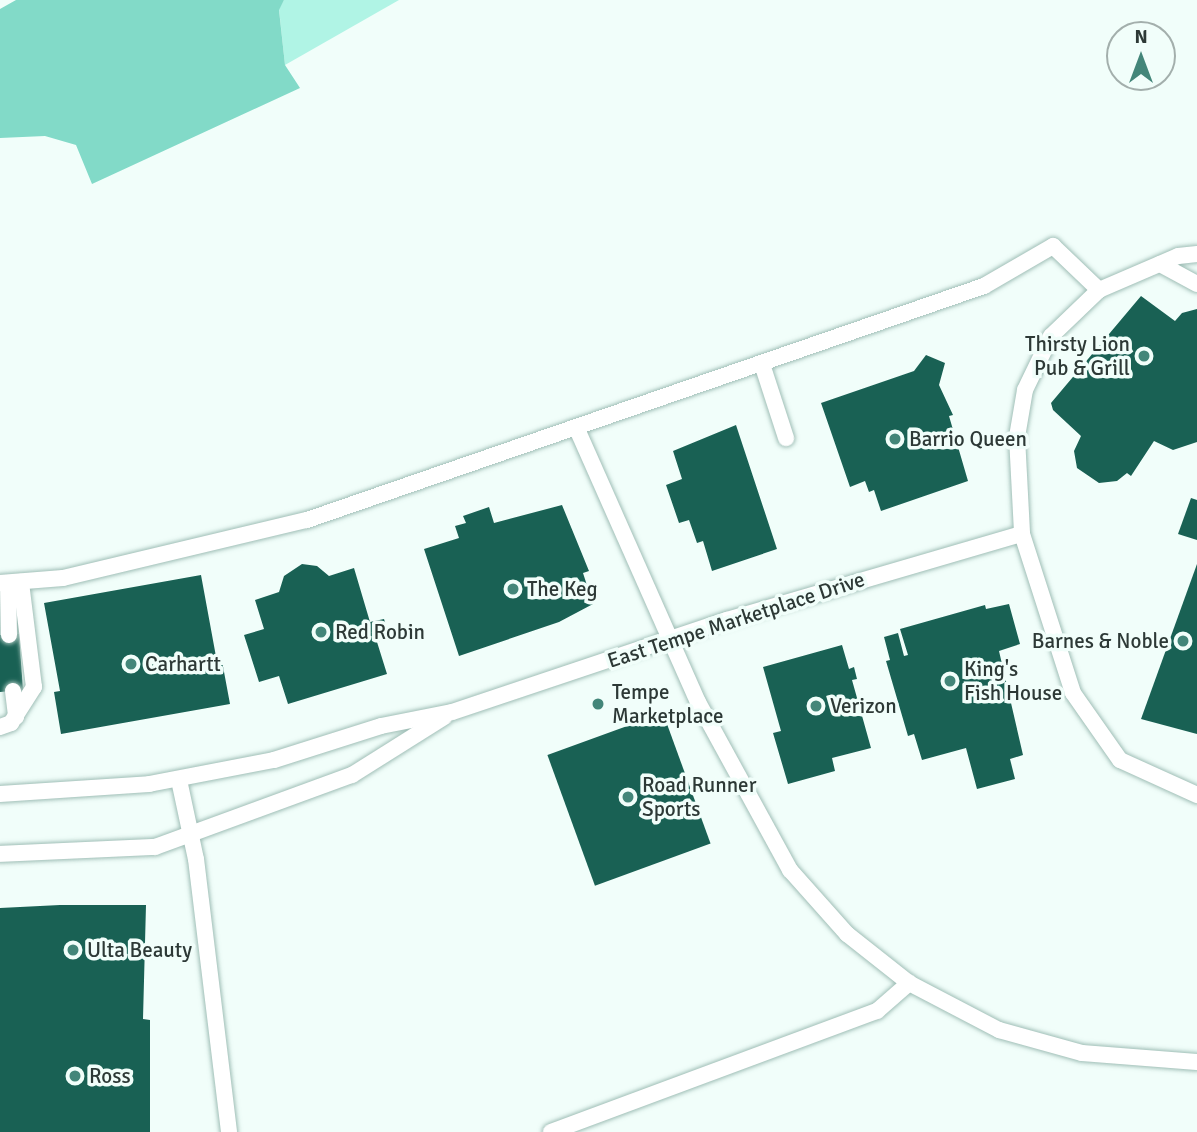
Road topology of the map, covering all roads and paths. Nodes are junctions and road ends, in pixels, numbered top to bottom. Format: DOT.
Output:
graph roads {
  1 [pos="1197,254"];
  2 [pos="1160,264"];
  3 [pos="1197,284"];
  4 [pos="1099,290"];
  5 [pos="762,364"];
  6 [pos="577,429"];
  7 [pos="786,438"];
  8 [pos="1022,534"];
  9 [pos="10,583"];
  10 [pos="9,635"];
  11 [pos="671,639"];
  12 [pos="13,691"];
  13 [pos="453,712"];
  14 [pos="8,718"];
  15 [pos="0,727"];
  16 [pos="179,780"];
  17 [pos="0,794"];
  18 [pos="1197,795"];
  19 [pos="192,833"];
  20 [pos="0,854"];
  21 [pos="909,983"];
  22 [pos="1197,1062"];
  23 [pos="229,1132"];
  24 [pos="551,1132"];
  1 -- 2 [label="lane"];
  2 -- 3 [label="lane"];
  2 -- 4 [label="lane"];
  4 -- 5 [label="lane"];
  4 -- 8 [label="lane"];
  5 -- 6 [label="lane"];
  5 -- 7 [label="lane"];
  6 -- 9 [label="lane"];
  6 -- 11 [label="lane"];
  8 -- 11 [label="lane, East Tempe Marketplace Drive"];
  8 -- 18 [label="lane"];
  9 -- 10 [label="lane"];
  9 -- 14 [label="lane"];
  11 -- 13 [label="lane, East Tempe Marketplace Drive"];
  11 -- 21 [label="lane"];
  12 -- 14 [label="lane"];
  13 -- 16 [label="lane, East Tempe Marketplace Drive"];
  13 -- 19 [label="lane, East Tempe Marketplace Drive"];
  14 -- 15 [label="lane"];
  16 -- 17 [label="lane, East Tempe Marketplace Drive"];
  16 -- 19 [label="lane"];
  19 -- 20 [label="lane, East Tempe Marketplace Drive"];
  19 -- 23 [label="lane"];
  21 -- 22 [label="lane"];
  21 -- 24 [label="lane"];
}
